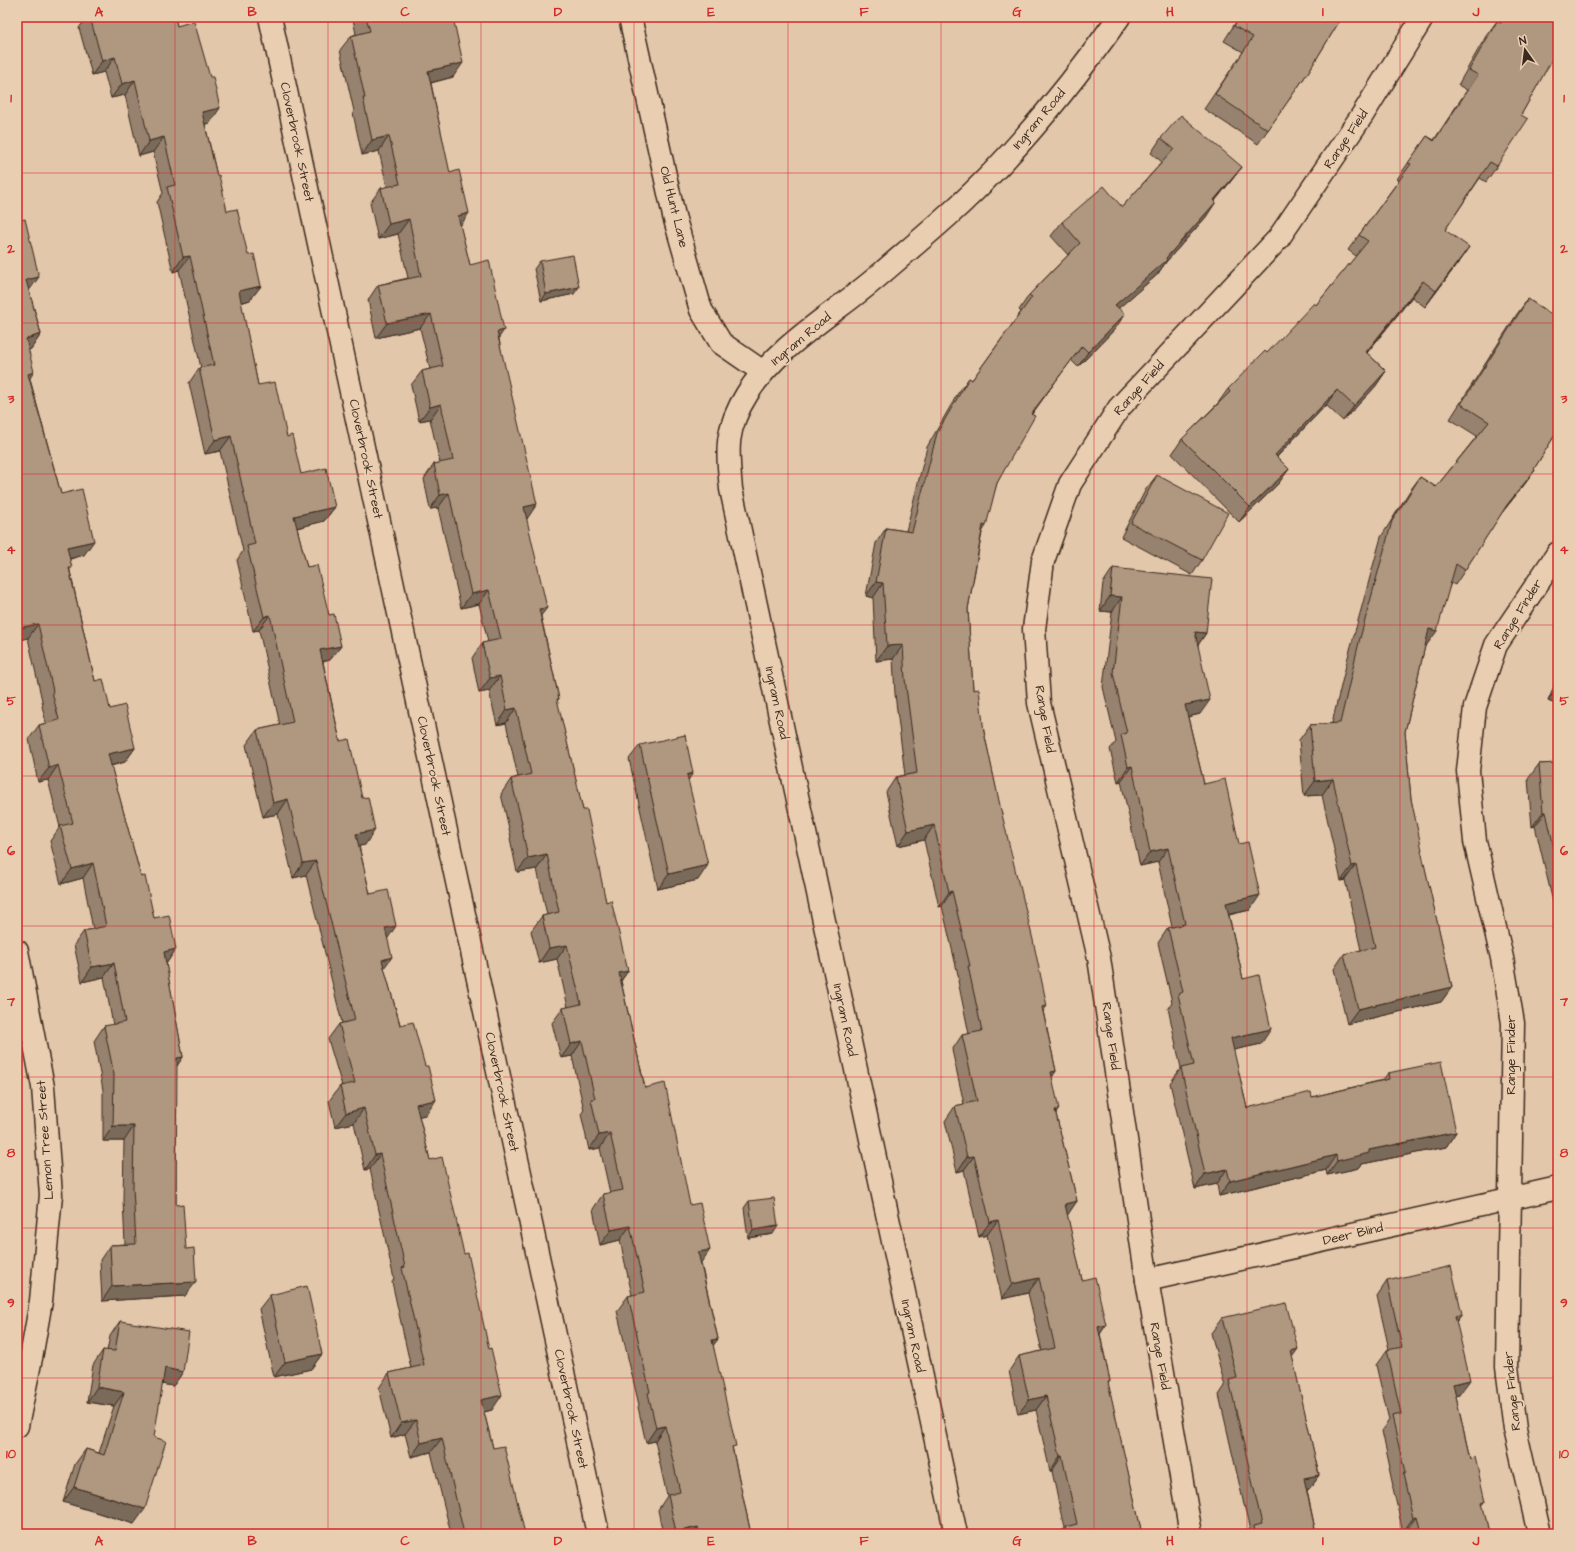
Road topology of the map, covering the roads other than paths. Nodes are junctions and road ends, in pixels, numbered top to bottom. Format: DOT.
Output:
graph roads {
  1 [pos="270,17"];
  2 [pos="630,17"];
  3 [pos="1119,17"];
  4 [pos="1423,17"];
  5 [pos="763,372"];
  6 [pos="1558,552"];
  7 [pos="17,951"];
  8 [pos="1558,1188"];
  9 [pos="1509,1199"];
  10 [pos="1147,1280"];
  11 [pos="17,1426"];
  12 [pos="598,1534"];
  13 [pos="956,1534"];
  14 [pos="1191,1534"];
  15 [pos="1538,1534"];
  1 -- 12 [label="street, Cloverbrook Street"];
  2 -- 5 [label="street, Old Hunt Lane"];
  3 -- 5 [label="street, Ingram Road"];
  4 -- 10 [label="street, Range Field"];
  5 -- 13 [label="street, Ingram Road"];
  6 -- 9 [label="street, Range Finder"];
  7 -- 11 [label="street, Lemon Tree Street"];
  8 -- 9 [label="street, Deer Blind"];
  9 -- 10 [label="street, Deer Blind"];
  9 -- 15 [label="street, Range Finder"];
  10 -- 14 [label="street, Range Field"];
}
